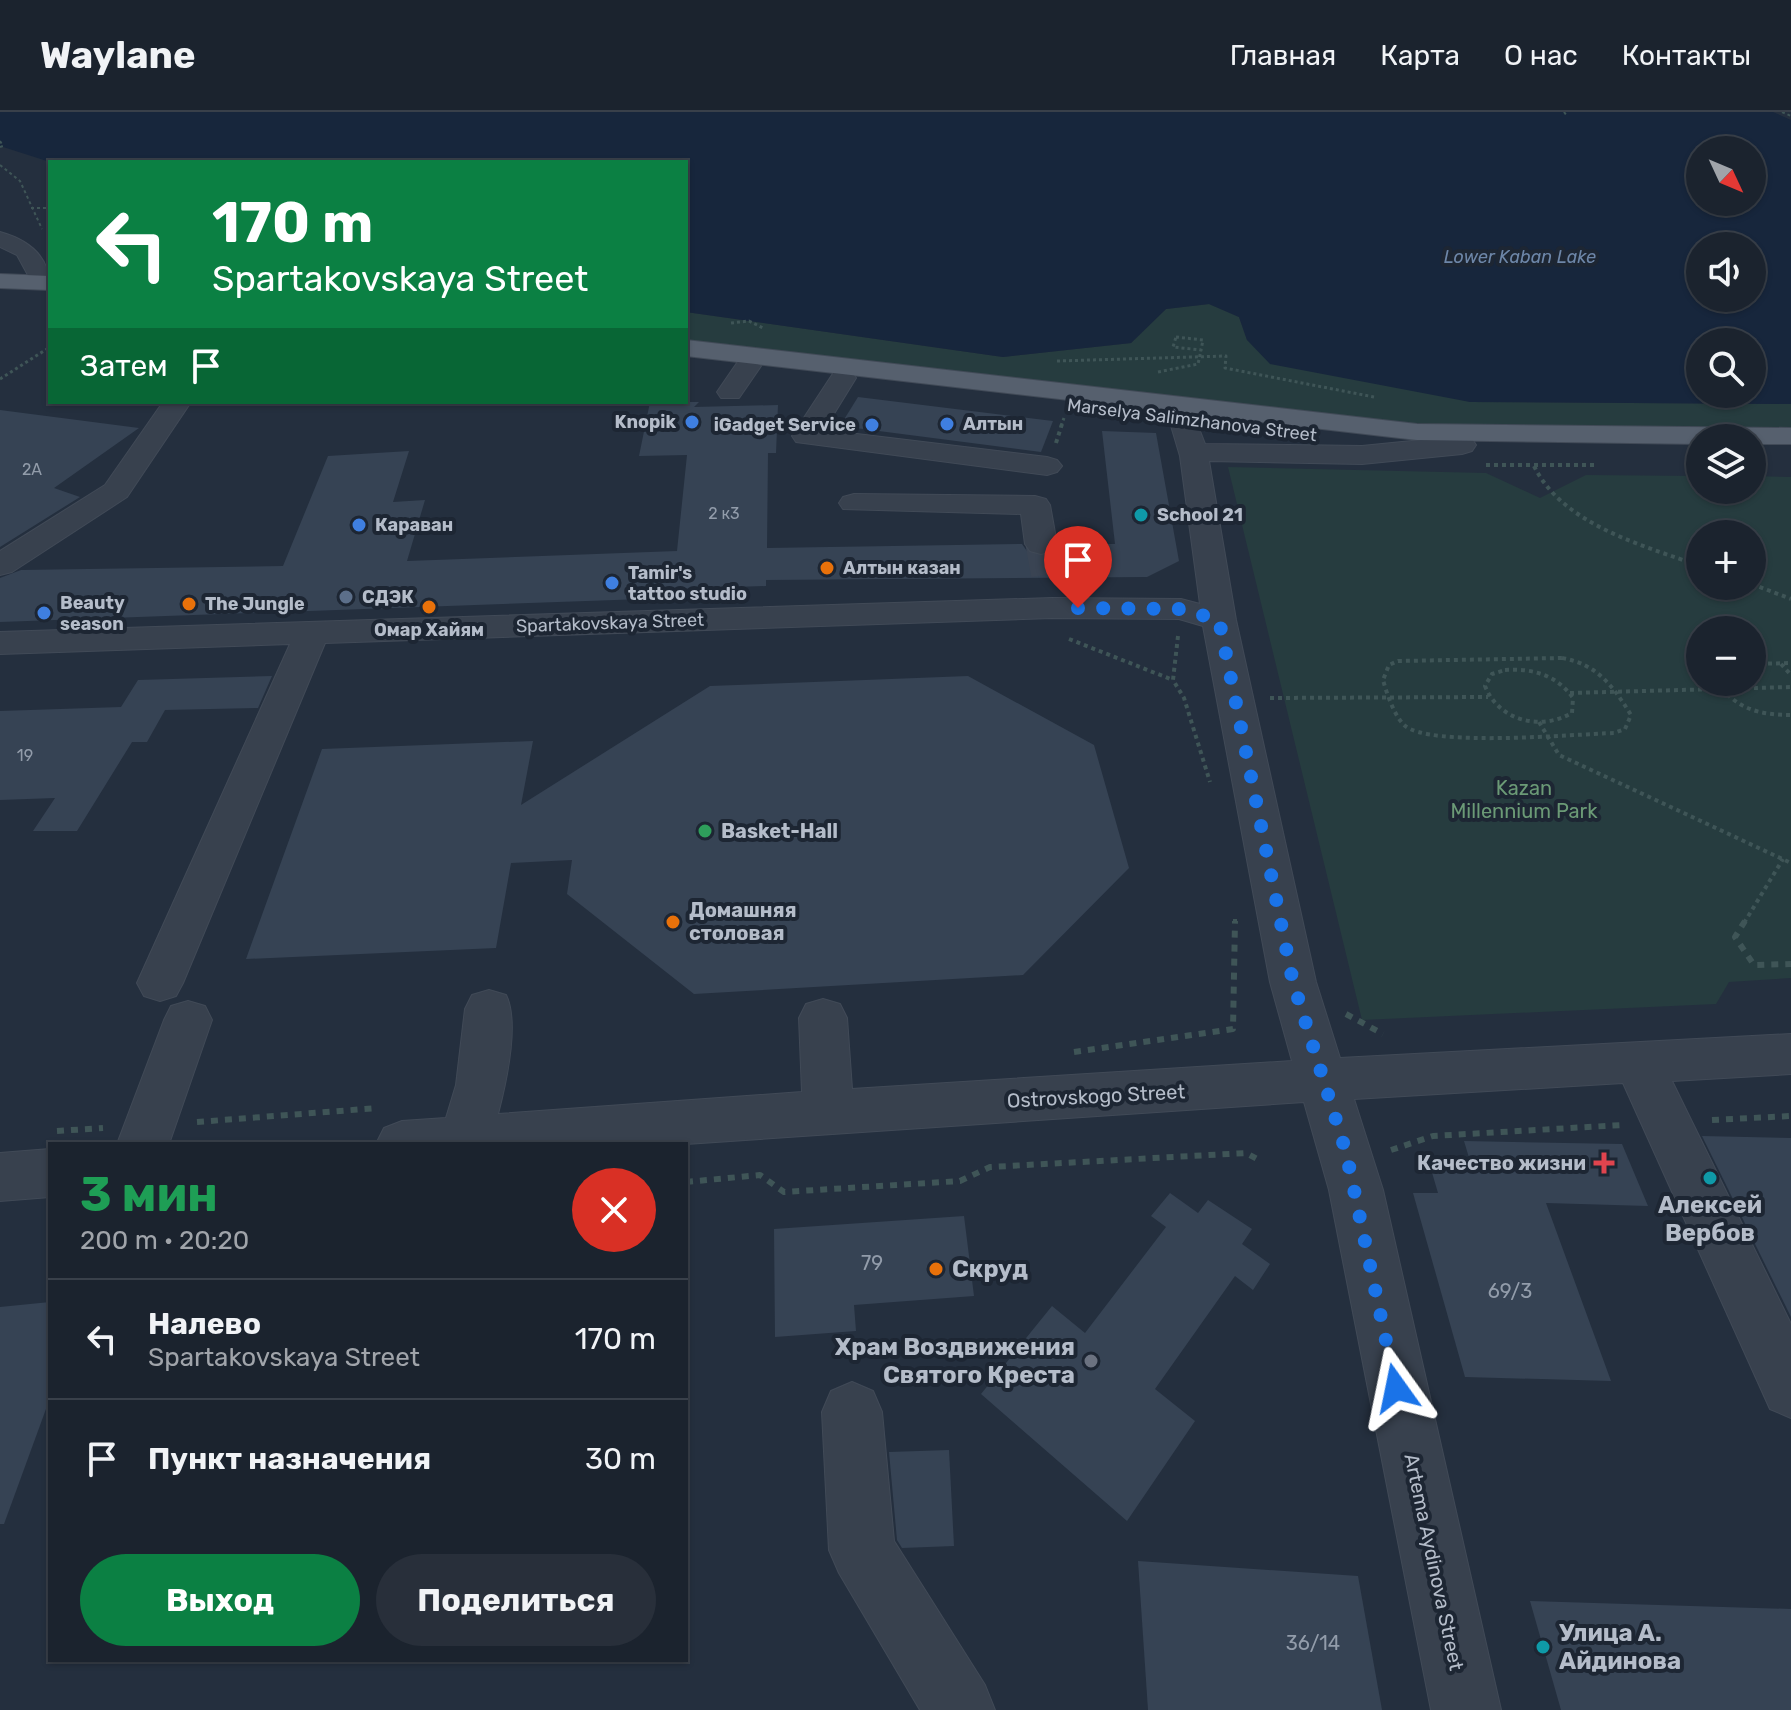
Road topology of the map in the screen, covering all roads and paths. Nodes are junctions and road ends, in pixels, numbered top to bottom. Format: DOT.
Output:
graph roads {
  1 [pos="1782,112"];
  2 [pos="1791,116"];
  3 [pos="0,141"];
  4 [pos="0,147"];
  5 [pos="0,165"];
  6 [pos="31,208"];
  7 [pos="48,208"];
  8 [pos="46,238"];
  9 [pos="0,239"];
  10 [pos="0,281"];
  11 [pos="48,286"];
  12 [pos="0,290"];
  13 [pos="48,348"];
  14 [pos="688,348"];
  15 [pos="1200,352"];
  16 [pos="688,358"];
  17 [pos="1053,361"];
  18 [pos="748,366"];
  19 [pos="1172,369"];
  20 [pos="1159,372"];
  21 [pos="1178,375"];
  22 [pos="843,378"];
  23 [pos="0,379"];
  24 [pos="730,392"];
  25 [pos="1387,399"];
  26 [pos="176,404"];
  27 [pos="1183,419"];
  28 [pos="1791,436"];
  29 [pos="1462,445"];
  30 [pos="1686,447"];
  31 [pos="1766,447"];
  32 [pos="1791,447"];
  33 [pos="1193,452"];
  34 [pos="1047,466"];
  35 [pos="1534,466"];
  36 [pos="854,503"];
  37 [pos="1041,544"];
  38 [pos="1686,561"];
  39 [pos="0,565"];
  40 [pos="1766,589"];
  41 [pos="1791,599"];
  42 [pos="1219,620"];
  43 [pos="312,633"];
  44 [pos="1178,635"];
  45 [pos="0,643"];
  46 [pos="1506,659"];
  47 [pos="1791,663"];
  48 [pos="1766,664"];
  49 [pos="1781,664"];
  50 [pos="1512,669"];
  51 [pos="1791,675"];
  52 [pos="1791,687"];
  53 [pos="1766,688"];
  54 [pos="1686,690"];
  55 [pos="1616,691"];
  56 [pos="1570,693"];
  57 [pos="1727,696"];
  58 [pos="1390,697"];
  59 [pos="1488,697"];
  60 [pos="1265,698"];
  61 [pos="1791,715"];
  62 [pos="1539,722"];
  63 [pos="1547,736"];
  64 [pos="1210,783"];
  65 [pos="1783,859"];
  66 [pos="1791,863"];
  67 [pos="1235,912"];
  68 [pos="1791,964"];
  69 [pos="489,1009"];
  70 [pos="823,1018"];
  71 [pos="1233,1029"];
  72 [pos="1791,1054"];
  73 [pos="1638,1062"];
  74 [pos="1324,1080"];
  75 [pos="828,1113"];
  76 [pos="1791,1116"];
  77 [pos="1667,1123"];
  78 [pos="635,1134"];
  79 [pos="143,1142"];
  80 [pos="464,1142"];
  81 [pos="1381,1153"];
  82 [pos="1259,1160"];
  83 [pos="48,1173"];
  84 [pos="0,1177"];
  85 [pos="688,1182"];
  86 [pos="1791,1388"];
  87 [pos="852,1412"];
  88 [pos="960,1710"];
  89 [pos="1466,1710"];
  1 -- 2 [label="path"];
  3 -- 4 [label="path"];
  5 -- 6 [label="path"];
  6 -- 7 [label="path"];
  6 -- 8 [label="path"];
  9 -- 11 [label="street"];
  10 -- 11 [label="main road"];
  11 -- 12 [label="main road"];
  13 -- 23 [label="path"];
  14 -- 28 [label="main road"];
  15 -- 15 [label="path"];
  15 -- 17 [label="path"];
  15 -- 19 [label="path"];
  15 -- 25 [label="path"];
  16 -- 18 [label="main road, Marselya Salimzhanova Street"];
  18 -- 22 [label="main road, Marselya Salimzhanova Street"];
  18 -- 24 [label="street"];
  19 -- 20 [label="path"];
  19 -- 21 [label="path"];
  22 -- 27 [label="main road, Marselya Salimzhanova Street"];
  22 -- 34 [label="street"];
  26 -- 39 [label="street"];
  27 -- 29 [label="main road, Marselya Salimzhanova Street"];
  27 -- 33 [label="street, Artema Aydinova Street"];
  29 -- 30 [label="main road, Marselya Salimzhanova Street"];
  29 -- 33 [label="street"];
  31 -- 32 [label="main road"];
  33 -- 42 [label="street, Artema Aydinova Street"];
  35 -- 38 [label="path"];
  36 -- 37 [label="street"];
  40 -- 41 [label="path"];
  42 -- 43 [label="street, Spartakovskaya Street"];
  42 -- 74 [label="street, Artema Aydinova Street"];
  43 -- 45 [label="street, Spartakovskaya Street"];
  43 -- 79 [label="street"];
  44 -- 64 [label="path"];
  46 -- 50 [label="path"];
  46 -- 55 [label="path"];
  46 -- 58 [label="path"];
  47 -- 49 [label="path"];
  48 -- 49 [label="path"];
  49 -- 51 [label="path"];
  50 -- 56 [label="path"];
  50 -- 59 [label="path"];
  52 -- 53 [label="path"];
  54 -- 55 [label="path"];
  55 -- 56 [label="path"];
  55 -- 63 [label="path"];
  56 -- 62 [label="path"];
  57 -- 61 [label="path"];
  58 -- 59 [label="path"];
  58 -- 60 [label="path"];
  58 -- 63 [label="path"];
  59 -- 62 [label="path"];
  62 -- 63 [label="path"];
  63 -- 65 [label="path"];
  65 -- 66 [label="path"];
  65 -- 68 [label="path"];
  67 -- 71 [label="path"];
  69 -- 80 [label="street"];
  70 -- 75 [label="street"];
  72 -- 73 [label="street, Ostrovskogo Street"];
  73 -- 74 [label="street, Ostrovskogo Street"];
  73 -- 77 [label="street"];
  74 -- 75 [label="street, Ostrovskogo Street"];
  74 -- 89 [label="street, Artema Aydinova Street"];
  75 -- 78 [label="street, Ostrovskogo Street"];
  76 -- 77 [label="path"];
  77 -- 81 [label="path"];
  77 -- 86 [label="street"];
  78 -- 80 [label="street, Ostrovskogo Street"];
  82 -- 85 [label="path"];
  83 -- 84 [label="street"];
  87 -- 88 [label="street"];
}
